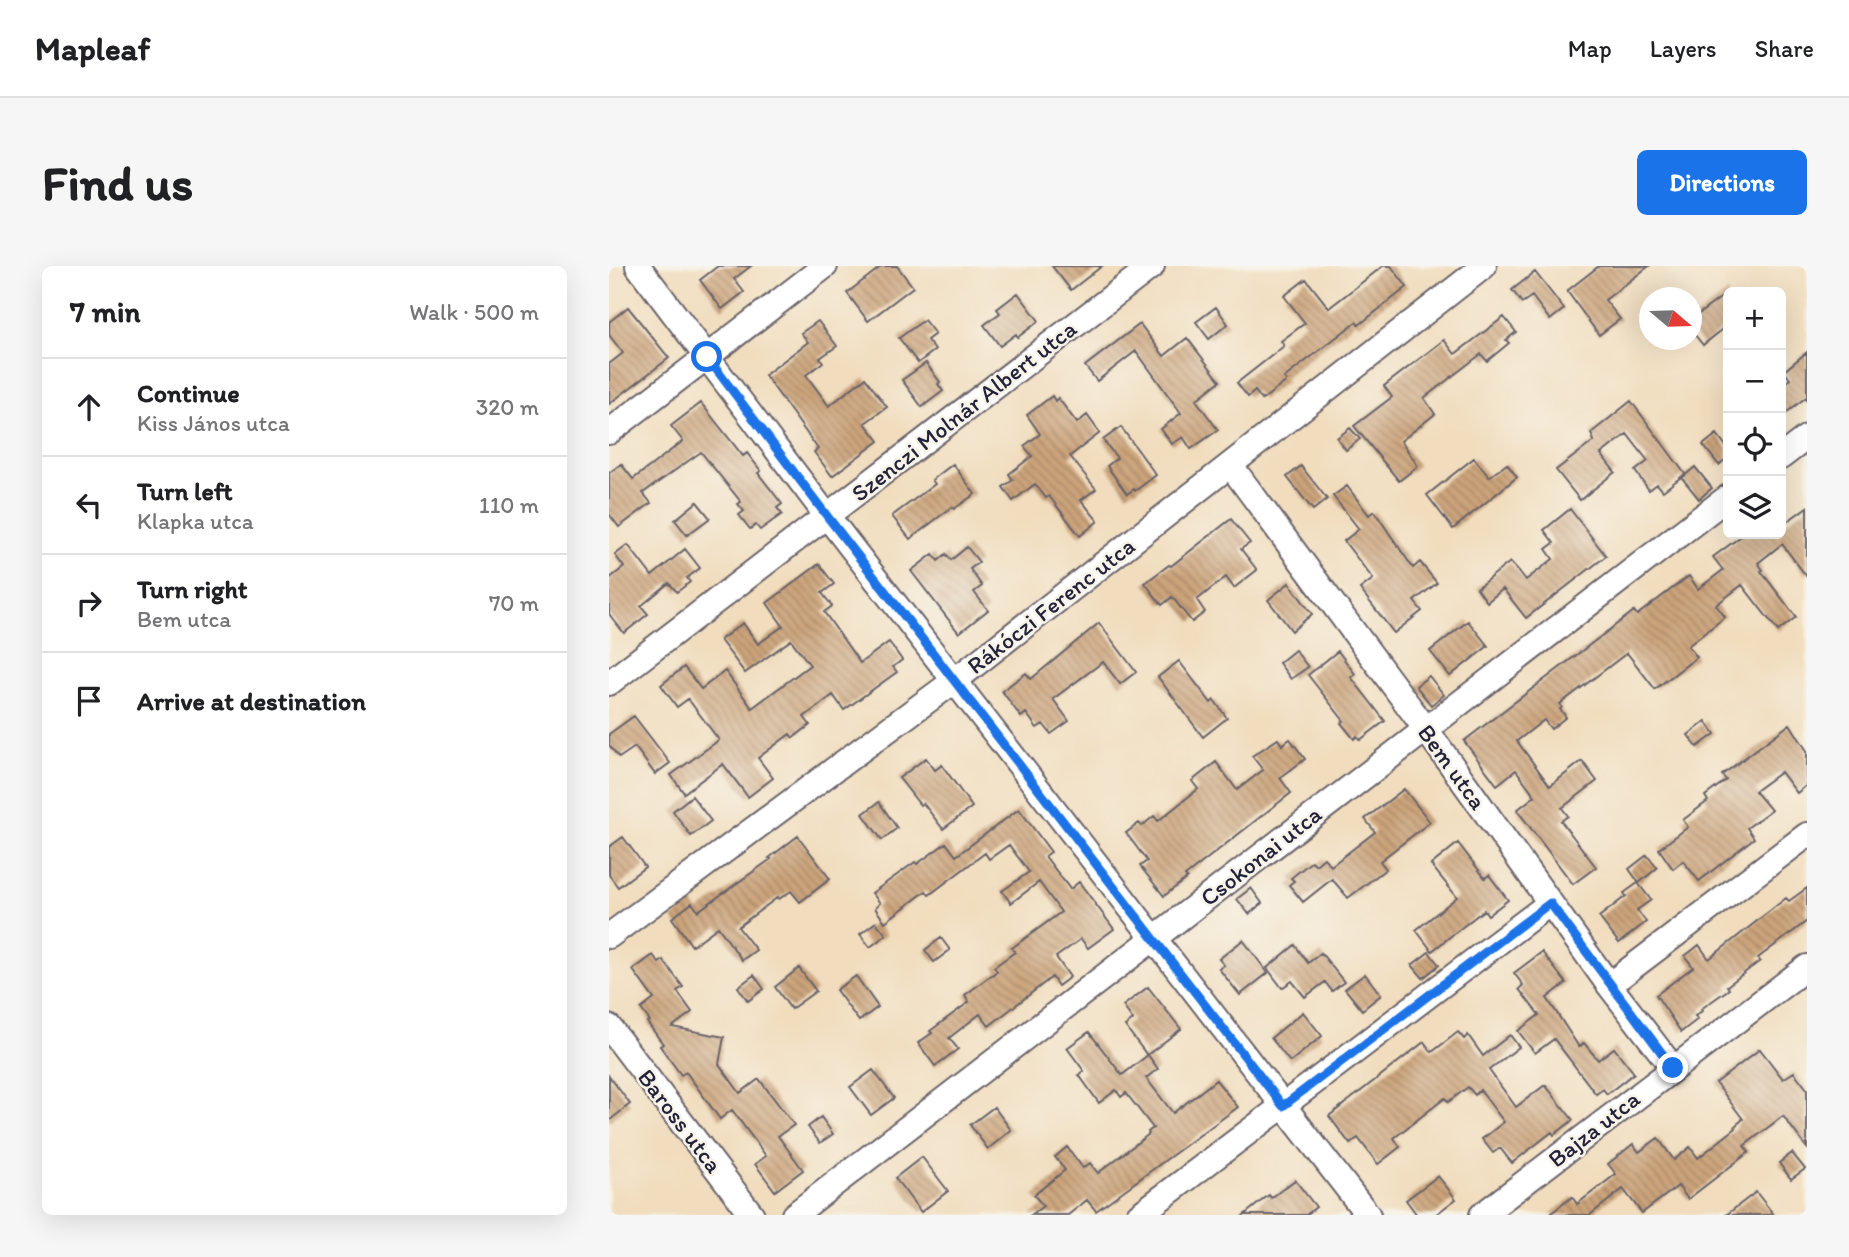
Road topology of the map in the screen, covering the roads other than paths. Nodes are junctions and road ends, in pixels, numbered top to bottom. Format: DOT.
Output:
graph roads {
  1 [pos="638,266"];
  2 [pos="825,266"];
  3 [pos="1152,266"];
  4 [pos="1484,266"];
  5 [pos="707,357"];
  6 [pos="609,432"];
  7 [pos="1807,437"];
  8 [pos="1786,453"];
  9 [pos="1231,466"];
  10 [pos="1723,501"];
  11 [pos="827,516"];
  12 [pos="954,681"];
  13 [pos="609,683"];
  14 [pos="1425,728"];
  15 [pos="1807,835"];
  16 [pos="1550,903"];
  17 [pos="609,936"];
  18 [pos="1155,940"];
  19 [pos="1807,967"];
  20 [pos="1609,985"];
  21 [pos="609,1027"];
  22 [pos="1673,1068"];
  23 [pos="1283,1106"];
  24 [pos="751,1215"];
  25 [pos="794,1215"];
  26 [pos="1139,1215"];
  27 [pos="1368,1215"];
  28 [pos="1482,1215"];
  1 -- 5 [label="street"];
  2 -- 5 [label="street"];
  3 -- 11 [label="street, Szenczi Molnár Albert utca"];
  4 -- 9 [label="street, Rákóczi Ferenc utca"];
  5 -- 6 [label="street"];
  5 -- 11 [label="street"];
  7 -- 8 [label="street"];
  9 -- 12 [label="street, Rákóczi Ferenc utca"];
  9 -- 14 [label="street, Bem utca"];
  10 -- 14 [label="street, Csokonai utca"];
  11 -- 12 [label="street"];
  11 -- 13 [label="street, Szenczi Molnár Albert utca"];
  12 -- 17 [label="street, Rákóczi Ferenc utca"];
  12 -- 18 [label="street"];
  14 -- 16 [label="street, Bem utca"];
  14 -- 18 [label="street, Csokonai utca"];
  15 -- 20 [label="street"];
  16 -- 20 [label="street, Bem utca"];
  16 -- 23 [label="street"];
  18 -- 23 [label="street"];
  18 -- 25 [label="street, Csokonai utca"];
  19 -- 22 [label="street, Bajza utca"];
  20 -- 22 [label="street, Bem utca"];
  21 -- 24 [label="street, Baross utca"];
  22 -- 28 [label="street, Bajza utca"];
  23 -- 26 [label="street"];
  23 -- 27 [label="street"];
}
